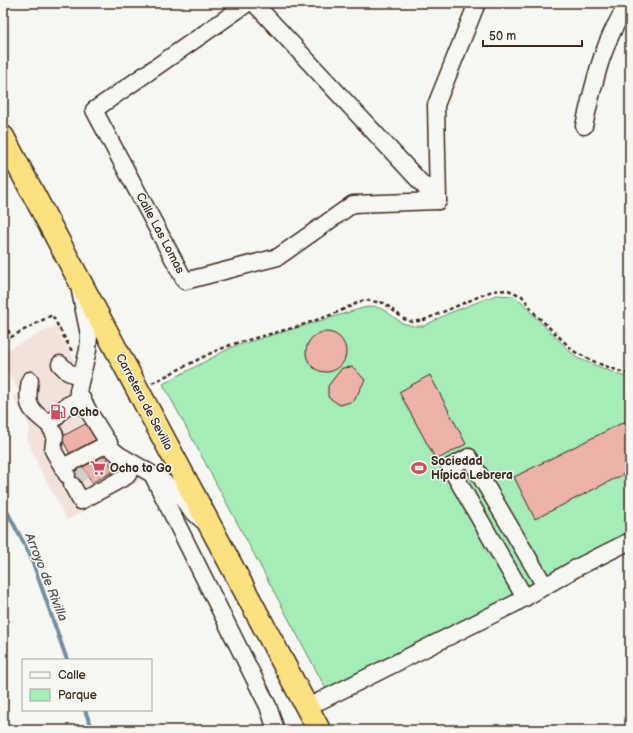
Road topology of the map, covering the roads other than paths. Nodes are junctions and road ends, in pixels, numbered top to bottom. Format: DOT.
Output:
graph roads {
  1 [pos="248,3"];
  2 [pos="254,3"];
  3 [pos="477,3"];
  4 [pos="629,3"];
  5 [pos="584,126"];
  6 [pos="3,137"];
  7 [pos="438,201"];
  8 [pos="77,274"];
  9 [pos="60,364"];
  10 [pos="81,374"];
  11 [pos="30,380"];
  12 [pos="82,398"];
  13 [pos="49,425"];
  14 [pos="109,443"];
  15 [pos="134,464"];
  16 [pos="72,474"];
  17 [pos="152,474"];
  18 [pos="212,529"];
  19 [pos="630,541"];
  20 [pos="545,586"];
  21 [pos="519,601"];
  22 [pos="306,708"];
  23 [pos="276,730"];
  24 [pos="319,730"];
  1 -- 7 [label="street, Calle Las Lomas"];
  2 -- 7 [label="street"];
  3 -- 7 [label="street"];
  4 -- 5 [label="street"];
  6 -- 8 [label="highway, Carretera de Sevilla"];
  8 -- 10 [label="street"];
  8 -- 18 [label="highway, Carretera de Sevilla"];
  9 -- 10 [label="street"];
  10 -- 12 [label="street"];
  11 -- 13 [label="street"];
  12 -- 13 [label="street"];
  12 -- 14 [label="street"];
  13 -- 16 [label="street"];
  14 -- 15 [label="street"];
  14 -- 16 [label="street"];
  15 -- 16 [label="street"];
  15 -- 17 [label="street"];
  17 -- 18 [label="street"];
  17 -- 23 [label="street"];
  18 -- 22 [label="highway, Carretera de Sevilla"];
  19 -- 20 [label="street"];
  20 -- 21 [label="street"];
  20 -- 21 [label="street"];
  21 -- 22 [label="street"];
  22 -- 24 [label="highway, Carretera de Sevilla"];
}
